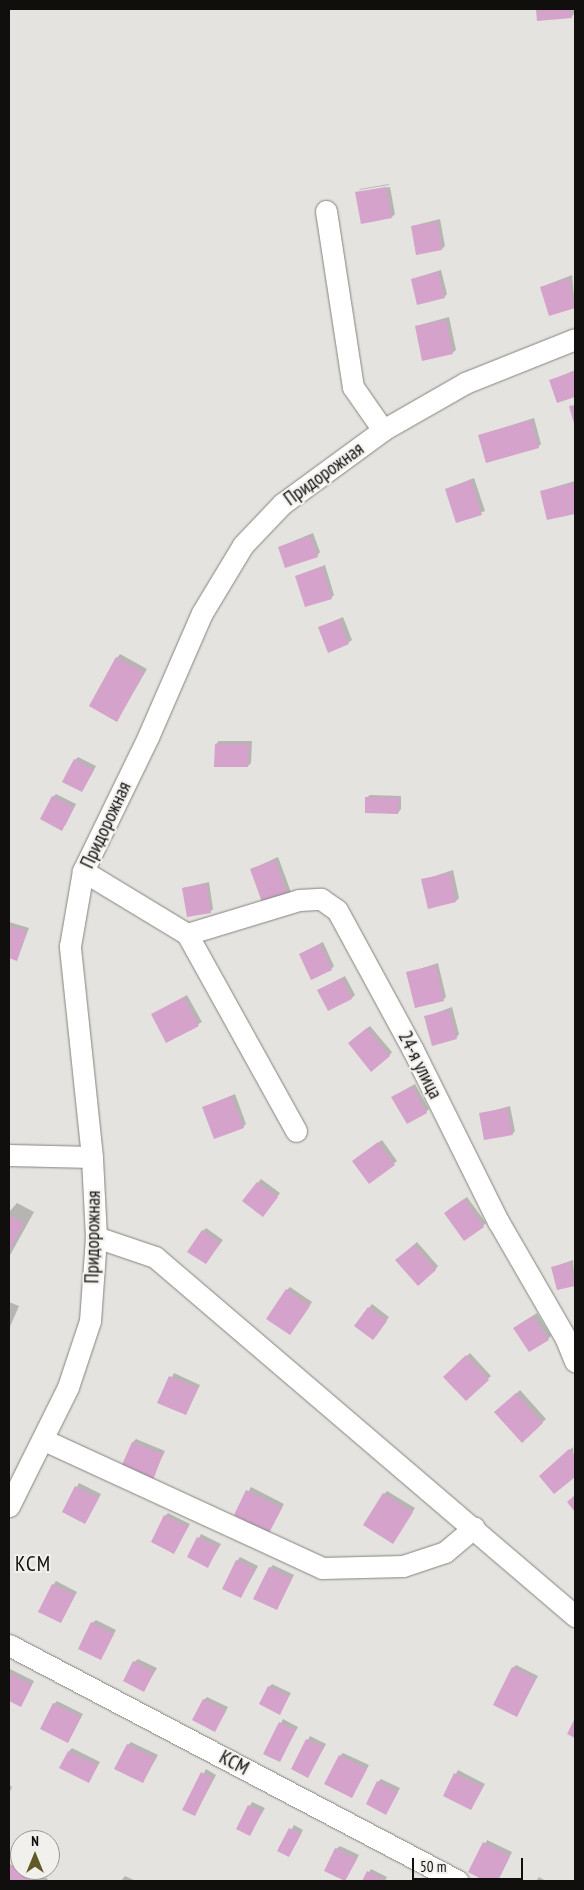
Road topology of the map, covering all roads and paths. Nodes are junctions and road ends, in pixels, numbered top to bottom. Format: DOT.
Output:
graph roads {
  1 [pos="326,211"];
  2 [pos="575,339"];
  3 [pos="383,430"];
  4 [pos="83,871"];
  5 [pos="186,934"];
  6 [pos="296,1131"];
  7 [pos="9,1155"];
  8 [pos="92,1157"];
  9 [pos="96,1237"];
  10 [pos="575,1362"];
  11 [pos="44,1440"];
  12 [pos="9,1506"];
  13 [pos="474,1528"];
  14 [pos="575,1616"];
  15 [pos="9,1645"];
  16 [pos="458,1881"];
  1 -- 3 [label="street"];
  2 -- 3 [label="street, Придорожная"];
  3 -- 4 [label="street, Придорожная"];
  4 -- 5 [label="street"];
  4 -- 8 [label="street, Придорожная"];
  5 -- 6 [label="street"];
  5 -- 10 [label="street, 24-я улица"];
  7 -- 8 [label="street"];
  8 -- 9 [label="street, Придорожная"];
  9 -- 11 [label="street, Придорожная"];
  9 -- 13 [label="street"];
  11 -- 12 [label="street, Придорожная"];
  11 -- 13 [label="street"];
  13 -- 14 [label="street"];
  15 -- 16 [label="street, КСМ"];
}
